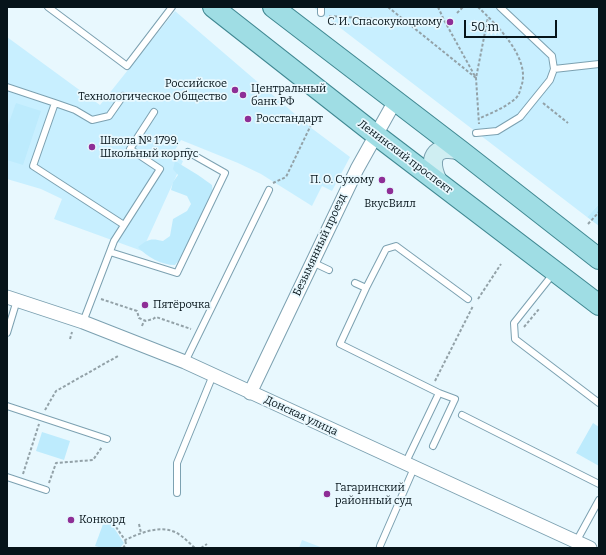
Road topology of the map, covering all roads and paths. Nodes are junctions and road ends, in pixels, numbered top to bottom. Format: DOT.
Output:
graph roads {
  1 [pos="48,7"];
  2 [pos="172,7"];
  3 [pos="213,7"];
  4 [pos="273,7"];
  5 [pos="388,7"];
  6 [pos="438,7"];
  7 [pos="463,7"];
  8 [pos="478,7"];
  9 [pos="500,7"];
  10 [pos="457,13"];
  11 [pos="328,16"];
  12 [pos="488,17"];
  13 [pos="444,20"];
  14 [pos="406,21"];
  15 [pos="599,64"];
  16 [pos="554,69"];
  17 [pos="476,78"];
  18 [pos="7,86"];
  19 [pos="123,96"];
  20 [pos="536,97"];
  21 [pos="396,101"];
  22 [pos="55,103"];
  23 [pos="154,112"];
  24 [pos="478,119"];
  25 [pos="315,120"];
  26 [pos="568,123"];
  27 [pos="477,133"];
  28 [pos="376,135"];
  29 [pos="461,151"];
  30 [pos="188,152"];
  31 [pos="439,183"];
  32 [pos="270,187"];
  33 [pos="599,212"];
  34 [pos="588,224"];
  35 [pos="124,225"];
  36 [pos="110,252"];
  37 [pos="599,260"];
  38 [pos="312,262"];
  39 [pos="501,264"];
  40 [pos="329,270"];
  41 [pos="555,271"];
  42 [pos="355,282"];
  43 [pos="366,288"];
  44 [pos="92,296"];
  45 [pos="12,298"];
  46 [pos="468,299"];
  47 [pos="478,300"];
  48 [pos="474,305"];
  49 [pos="542,305"];
  50 [pos="599,305"];
  51 [pos="144,321"];
  52 [pos="83,322"];
  53 [pos="142,326"];
  54 [pos="72,332"];
  55 [pos="200,332"];
  56 [pos="7,333"];
  57 [pos="70,339"];
  58 [pos="515,339"];
  59 [pos="118,356"];
  60 [pos="185,362"];
  61 [pos="213,375"];
  62 [pos="431,389"];
  63 [pos="250,393"];
  64 [pos="439,393"];
  65 [pos="599,403"];
  66 [pos="7,406"];
  67 [pos="462,415"];
  68 [pos="41,417"];
  69 [pos="107,439"];
  70 [pos="433,446"];
  71 [pos="410,466"];
  72 [pos="7,477"];
  73 [pos="21,481"];
  74 [pos="599,484"];
  75 [pos="46,490"];
  76 [pos="177,493"];
  77 [pos="599,500"];
  78 [pos="138,524"];
  79 [pos="116,528"];
  80 [pos="140,533"];
  81 [pos="125,540"];
  82 [pos="207,544"];
  83 [pos="380,546"];
  84 [pos="585,546"];
  85 [pos="123,548"];
  86 [pos="195,548"];
  87 [pos="201,548"];
  1 -- 2 [label="lane"];
  3 -- 28 [label="main road, Ленинский проспект"];
  4 -- 21 [label="main road"];
  5 -- 14 [label="path"];
  6 -- 13 [label="path"];
  7 -- 10 [label="path"];
  8 -- 12 [label="path"];
  9 -- 16 [label="lane"];
  11 -- 14 [label="path"];
  12 -- 17 [label="path"];
  12 -- 24 [label="path"];
  13 -- 14 [label="path"];
  13 -- 17 [label="path"];
  14 -- 17 [label="path"];
  15 -- 16 [label="lane"];
  16 -- 20 [label="lane"];
  17 -- 24 [label="path"];
  18 -- 22 [label="lane"];
  19 -- 22 [label="lane"];
  20 -- 26 [label="path"];
  20 -- 27 [label="lane"];
  21 -- 28 [label="street, Безымянный проезд"];
  21 -- 29 [label="main road"];
  22 -- 35 [label="lane"];
  23 -- 35 [label="lane"];
  24 -- 27 [label="path"];
  25 -- 32 [label="path"];
  28 -- 31 [label="main road, Ленинский проспект"];
  28 -- 38 [label="street, Безымянный проезд"];
  29 -- 31 [label="street"];
  29 -- 37 [label="main road"];
  30 -- 36 [label="lane"];
  31 -- 41 [label="main road, Ленинский проспект"];
  32 -- 55 [label="lane"];
  33 -- 34 [label="path"];
  35 -- 36 [label="lane"];
  36 -- 44 [label="lane"];
  38 -- 40 [label="lane"];
  38 -- 63 [label="street, Безымянный проезд"];
  39 -- 47 [label="path"];
  41 -- 50 [label="main road, Ленинский проспект"];
  41 -- 58 [label="lane"];
  42 -- 43 [label="lane"];
  43 -- 46 [label="lane"];
  43 -- 62 [label="lane"];
  44 -- 51 [label="path"];
  44 -- 52 [label="lane"];
  45 -- 52 [label="street, Донская улица"];
  45 -- 56 [label="lane"];
  48 -- 62 [label="path"];
  49 -- 58 [label="path"];
  51 -- 53 [label="path"];
  51 -- 55 [label="path"];
  52 -- 60 [label="street, Донская улица"];
  54 -- 57 [label="path"];
  55 -- 60 [label="lane"];
  58 -- 65 [label="lane"];
  59 -- 68 [label="path"];
  60 -- 61 [label="street, Донская улица"];
  61 -- 63 [label="street, Донская улица"];
  61 -- 76 [label="lane"];
  62 -- 64 [label="lane"];
  63 -- 71 [label="street, Донская улица"];
  64 -- 70 [label="lane"];
  64 -- 71 [label="lane"];
  66 -- 68 [label="lane"];
  67 -- 74 [label="lane"];
  68 -- 69 [label="lane"];
  68 -- 73 [label="path"];
  69 -- 75 [label="path"];
  71 -- 83 [label="lane"];
  71 -- 84 [label="street, Донская улица"];
  72 -- 73 [label="lane"];
  73 -- 75 [label="lane"];
  77 -- 84 [label="lane"];
  78 -- 80 [label="path"];
  79 -- 81 [label="path"];
  80 -- 81 [label="path"];
  80 -- 86 [label="path"];
  81 -- 85 [label="path"];
  82 -- 87 [label="path"];
}
